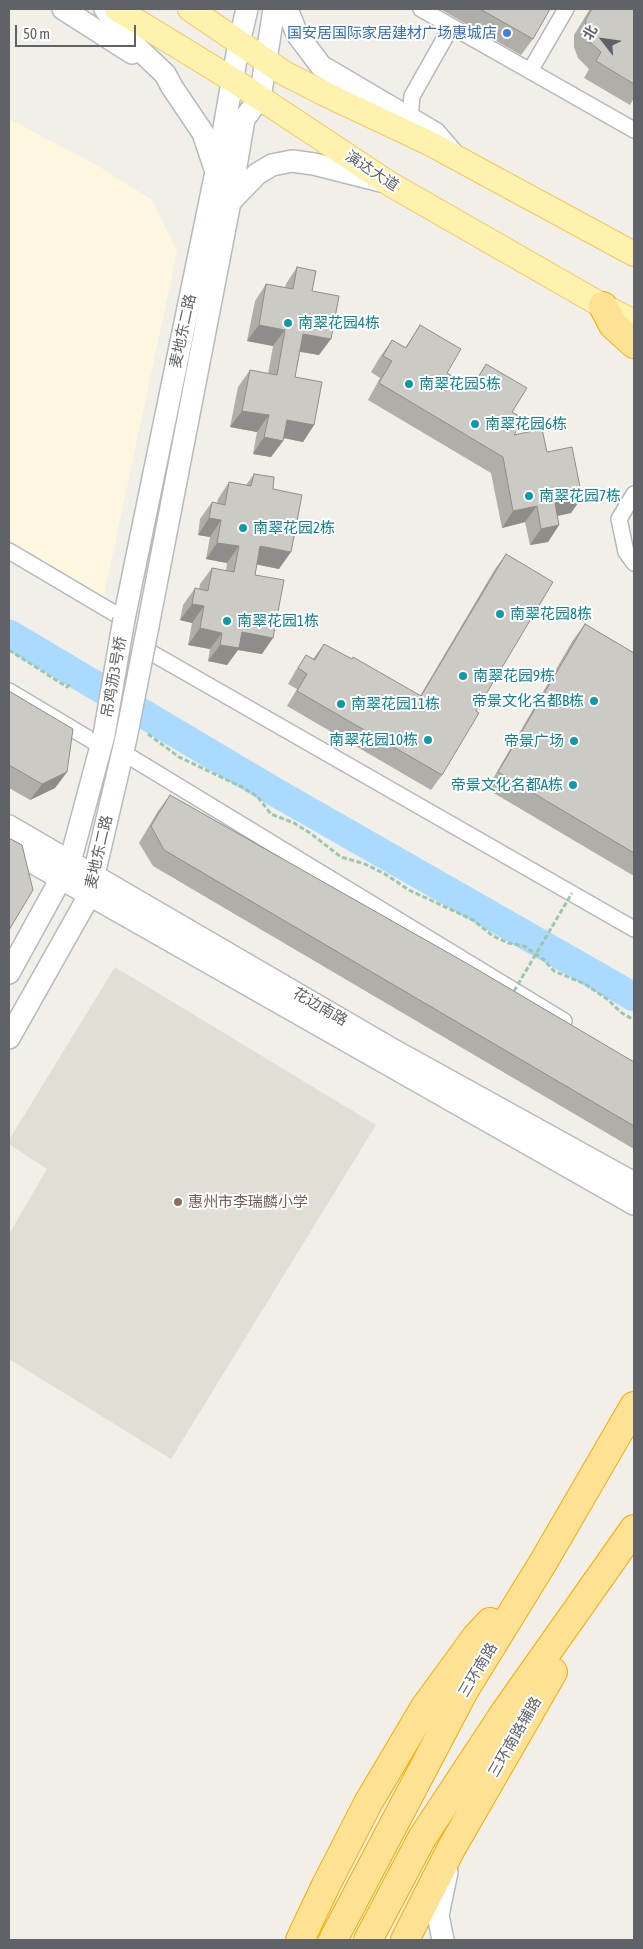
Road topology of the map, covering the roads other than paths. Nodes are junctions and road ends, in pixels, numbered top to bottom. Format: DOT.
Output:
graph roads {
  1 [pos="62,9"];
  2 [pos="105,9"];
  3 [pos="117,9"];
  4 [pos="190,9"];
  5 [pos="247,9"];
  6 [pos="274,9"];
  7 [pos="287,9"];
  8 [pos="421,9"];
  9 [pos="566,9"];
  10 [pos="452,27"];
  11 [pos="239,42"];
  12 [pos="266,61"];
  13 [pos="530,71"];
  14 [pos="165,74"];
  15 [pos="233,80"];
  16 [pos="260,98"];
  17 [pos="410,118"];
  18 [pos="634,130"];
  19 [pos="455,157"];
  20 [pos="216,171"];
  21 [pos="390,184"];
  22 [pos="230,202"];
  23 [pos="634,254"];
  24 [pos="603,306"];
  25 [pos="634,322"];
  26 [pos="634,344"];
  27 [pos="634,494"];
  28 [pos="9,551"];
  29 [pos="634,563"];
  30 [pos="124,619"];
  31 [pos="148,626"];
  32 [pos="143,648"];
  33 [pos="9,691"];
  34 [pos="103,741"];
  35 [pos="124,745"];
  36 [pos="9,826"];
  37 [pos="9,849"];
  38 [pos="66,870"];
  39 [pos="94,875"];
  40 [pos="89,896"];
  41 [pos="634,929"];
  42 [pos="9,973"];
  43 [pos="574,1027"];
  44 [pos="9,1038"];
  45 [pos="634,1183"];
  46 [pos="634,1204"];
  47 [pos="634,1406"];
  48 [pos="634,1528"];
  49 [pos="634,1538"];
  50 [pos="544,1561"];
  51 [pos="451,1849"];
  52 [pos="300,1940"];
  53 [pos="333,1940"];
  54 [pos="368,1940"];
  55 [pos="405,1940"];
  56 [pos="443,1940"];
  1 -- 14 [label="street"];
  2 -- 14 [label="street"];
  3 -- 15 [label="main road, 演达大道"];
  4 -- 11 [label="main road"];
  5 -- 11 [label="street, 麦地东二路"];
  6 -- 12 [label="street"];
  7 -- 17 [label="street"];
  8 -- 10 [label="street"];
  9 -- 13 [label="street"];
  10 -- 13 [label="street"];
  10 -- 17 [label="street"];
  11 -- 12 [label="main road"];
  11 -- 15 [label="street, 麦地东二路"];
  12 -- 16 [label="street"];
  12 -- 19 [label="main road"];
  13 -- 18 [label="street"];
  14 -- 20 [label="street"];
  15 -- 16 [label="main road, 演达大道"];
  15 -- 20 [label="street, 麦地东二路"];
  16 -- 21 [label="main road, 演达大道"];
  16 -- 22 [label="street, 麦地东二路"];
  17 -- 19 [label="street"];
  19 -- 23 [label="main road"];
  20 -- 30 [label="street, 麦地东二路"];
  21 -- 22 [label="street"];
  21 -- 24 [label="main road, 演达大道"];
  22 -- 31 [label="street, 麦地东二路"];
  24 -- 25 [label="main road, 演达大道"];
  24 -- 26 [label="highway"];
  27 -- 29 [label="street"];
  28 -- 30 [label="street"];
  30 -- 34 [label="street, 吊鸡沥3号桥, bridge"];
  31 -- 32 [label="street, 吊鸡沥3号桥, bridge"];
  32 -- 35 [label="street, 吊鸡沥3号桥, bridge"];
  32 -- 41 [label="street"];
  33 -- 34 [label="street"];
  34 -- 38 [label="street, 麦地东二路"];
  35 -- 39 [label="street, 麦地东二路"];
  35 -- 43 [label="street"];
  36 -- 38 [label="street, 花边南路"];
  37 -- 38 [label="street, 花边南路"];
  38 -- 39 [label="street, 花边南路"];
  38 -- 40 [label="street, 花边南路"];
  38 -- 42 [label="street, 麦地东二路"];
  39 -- 40 [label="street, 麦地东二路"];
  39 -- 45 [label="street, 花边南路"];
  40 -- 44 [label="street, 麦地东二路"];
  40 -- 46 [label="street, 花边南路"];
  47 -- 50 [label="highway, 三环南路"];
  48 -- 54 [label="highway"];
  49 -- 51 [label="highway, 三环南路辅路"];
  50 -- 52 [label="highway"];
  50 -- 53 [label="highway, 三环南路"];
  51 -- 55 [label="highway, 三环南路辅路"];
  51 -- 56 [label="street"];
}
